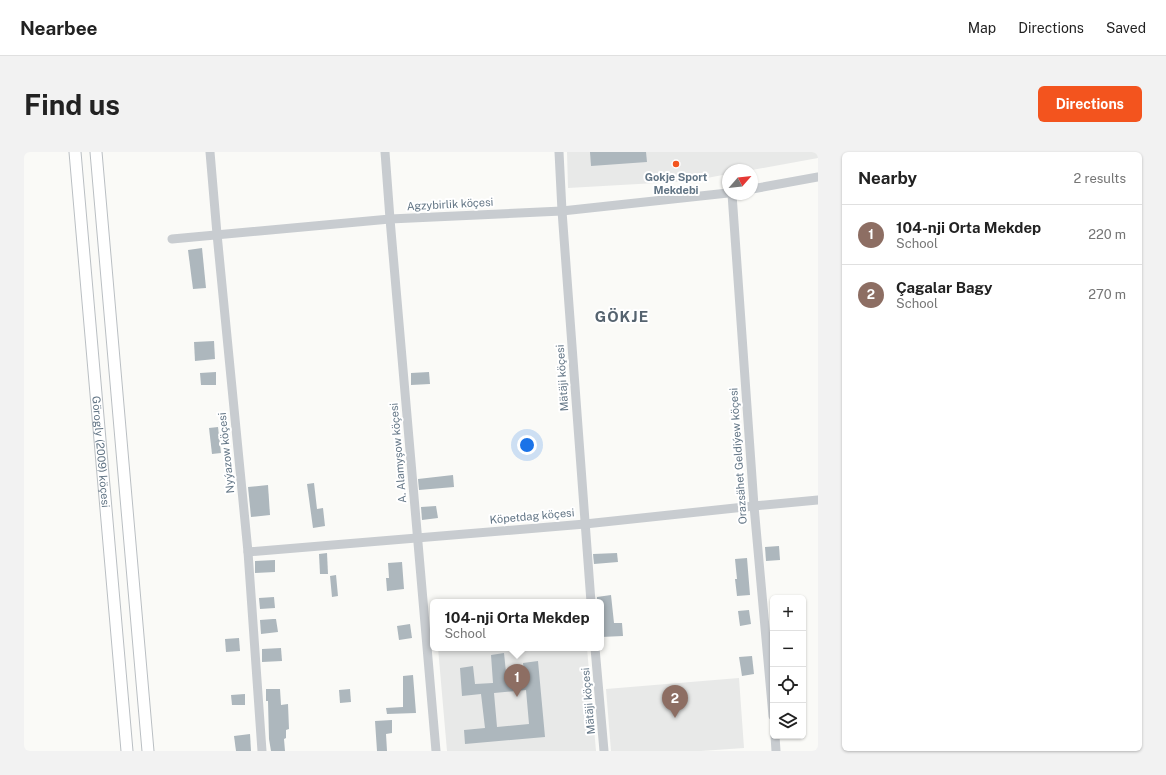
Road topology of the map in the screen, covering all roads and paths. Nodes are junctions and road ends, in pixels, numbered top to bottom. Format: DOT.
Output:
graph roads {
  1 [pos="75,152"];
  2 [pos="96,152"];
  3 [pos="210,152"];
  4 [pos="385,152"];
  5 [pos="559,152"];
  6 [pos="818,177"];
  7 [pos="758,187"];
  8 [pos="722,194"];
  9 [pos="732,200"];
  10 [pos="562,210"];
  11 [pos="390,218"];
  12 [pos="217,234"];
  13 [pos="172,239"];
  14 [pos="818,500"];
  15 [pos="754,506"];
  16 [pos="585,524"];
  17 [pos="417,538"];
  18 [pos="248,552"];
  19 [pos="591,599"];
  20 [pos="595,651"];
  21 [pos="772,703"];
  22 [pos="775,739"];
  23 [pos="127,751"];
  24 [pos="148,751"];
  25 [pos="262,751"];
  26 [pos="436,751"];
  27 [pos="604,751"];
  28 [pos="776,751"];
  1 -- 23 [label="main road, Görogly (2009) köçesi"];
  2 -- 24 [label="main road, Görogly (2009) köçesi"];
  3 -- 12 [label="street, Nyýazow köçesi"];
  4 -- 11 [label="street, A. Alamyşow köçesi"];
  5 -- 10 [label="street, Mätäji köçesi"];
  6 -- 7 [label="street"];
  8 -- 10 [label="street, Agzybirlik köçesi"];
  9 -- 15 [label="street, Orazsähet Geldiýew köçesi"];
  10 -- 11 [label="street, Agzybirlik köçesi"];
  10 -- 16 [label="street, Mätäji köçesi"];
  11 -- 12 [label="street, Agzybirlik köçesi"];
  11 -- 17 [label="street, A. Alamyşow köçesi"];
  12 -- 13 [label="street, Agzybirlik köçesi"];
  12 -- 18 [label="street, Nyýazow köçesi"];
  14 -- 15 [label="street, Köpetdag köçesi"];
  15 -- 16 [label="street, Köpetdag köçesi"];
  15 -- 21 [label="street, Orazsähet Geldiýew köçesi"];
  16 -- 17 [label="street, Köpetdag köçesi"];
  16 -- 19 [label="street, Mätäji köçesi"];
  17 -- 18 [label="street, Köpetdag köçesi"];
  17 -- 26 [label="street, A. Alamyşow köçesi"];
  18 -- 25 [label="street, Nyýazow köçesi"];
  20 -- 27 [label="street, Mätäji köçesi"];
  22 -- 28 [label="street"];
}
